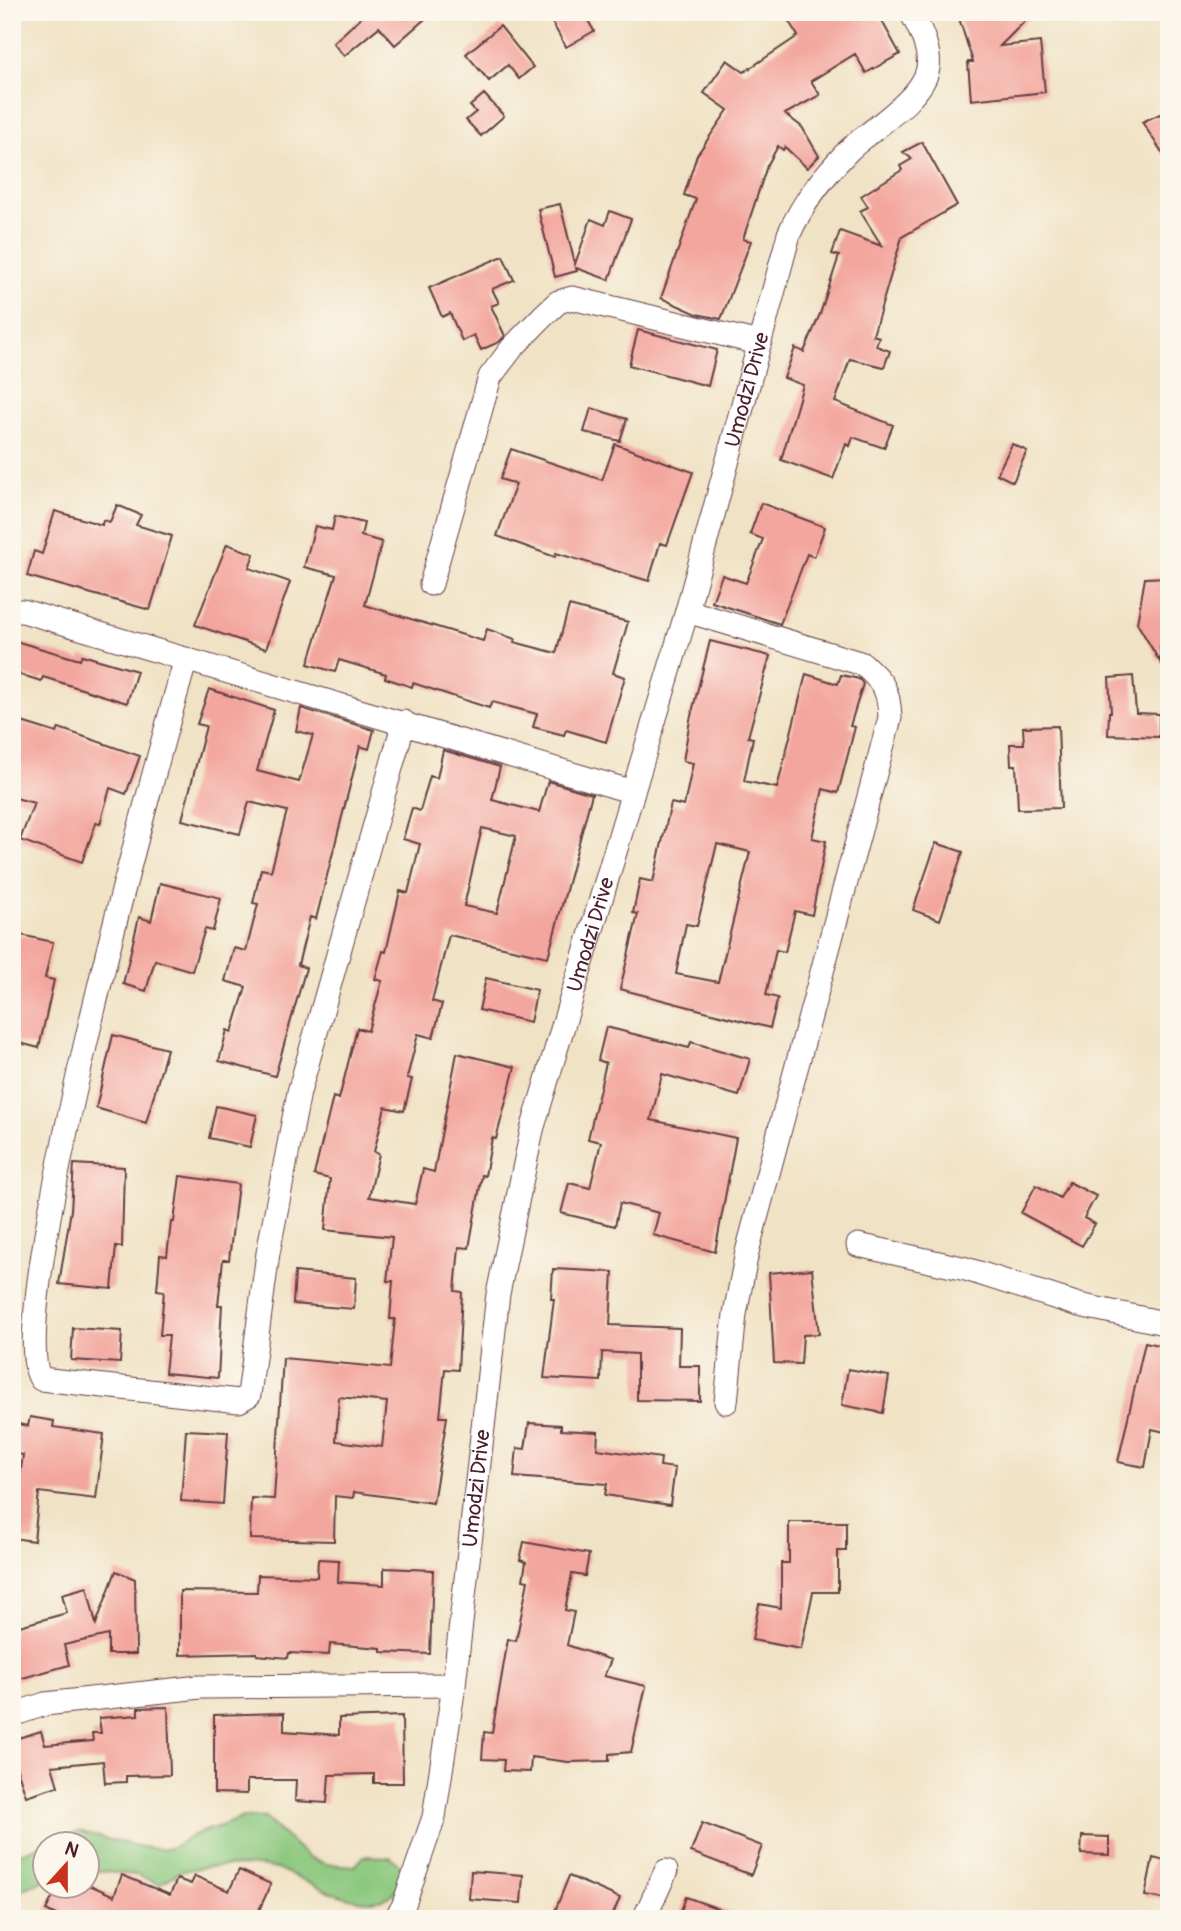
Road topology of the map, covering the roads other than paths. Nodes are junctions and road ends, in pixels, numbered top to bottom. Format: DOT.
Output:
graph roads {
  1 [pos="911,12"];
  2 [pos="759,342"];
  3 [pos="431,584"];
  4 [pos="12,611"];
  5 [pos="687,611"];
  6 [pos="186,659"];
  7 [pos="404,722"];
  8 [pos="633,792"];
  9 [pos="858,1245"];
  10 [pos="1169,1324"];
  11 [pos="22,1370"];
  12 [pos="726,1402"];
  13 [pos="454,1685"];
  14 [pos="12,1715"];
  15 [pos="666,1871"];
  16 [pos="396,1919"];
  17 [pos="645,1919"];
  1 -- 2 [label="street, Umodzi Drive"];
  2 -- 3 [label="street"];
  2 -- 5 [label="street, Umodzi Drive"];
  4 -- 6 [label="street"];
  5 -- 8 [label="street, Umodzi Drive"];
  5 -- 12 [label="street"];
  6 -- 7 [label="street"];
  6 -- 11 [label="street"];
  7 -- 8 [label="street"];
  7 -- 11 [label="street"];
  8 -- 13 [label="street, Umodzi Drive"];
  9 -- 10 [label="street"];
  13 -- 14 [label="street"];
  13 -- 16 [label="street, Umodzi Drive"];
  15 -- 17 [label="street"];
}
